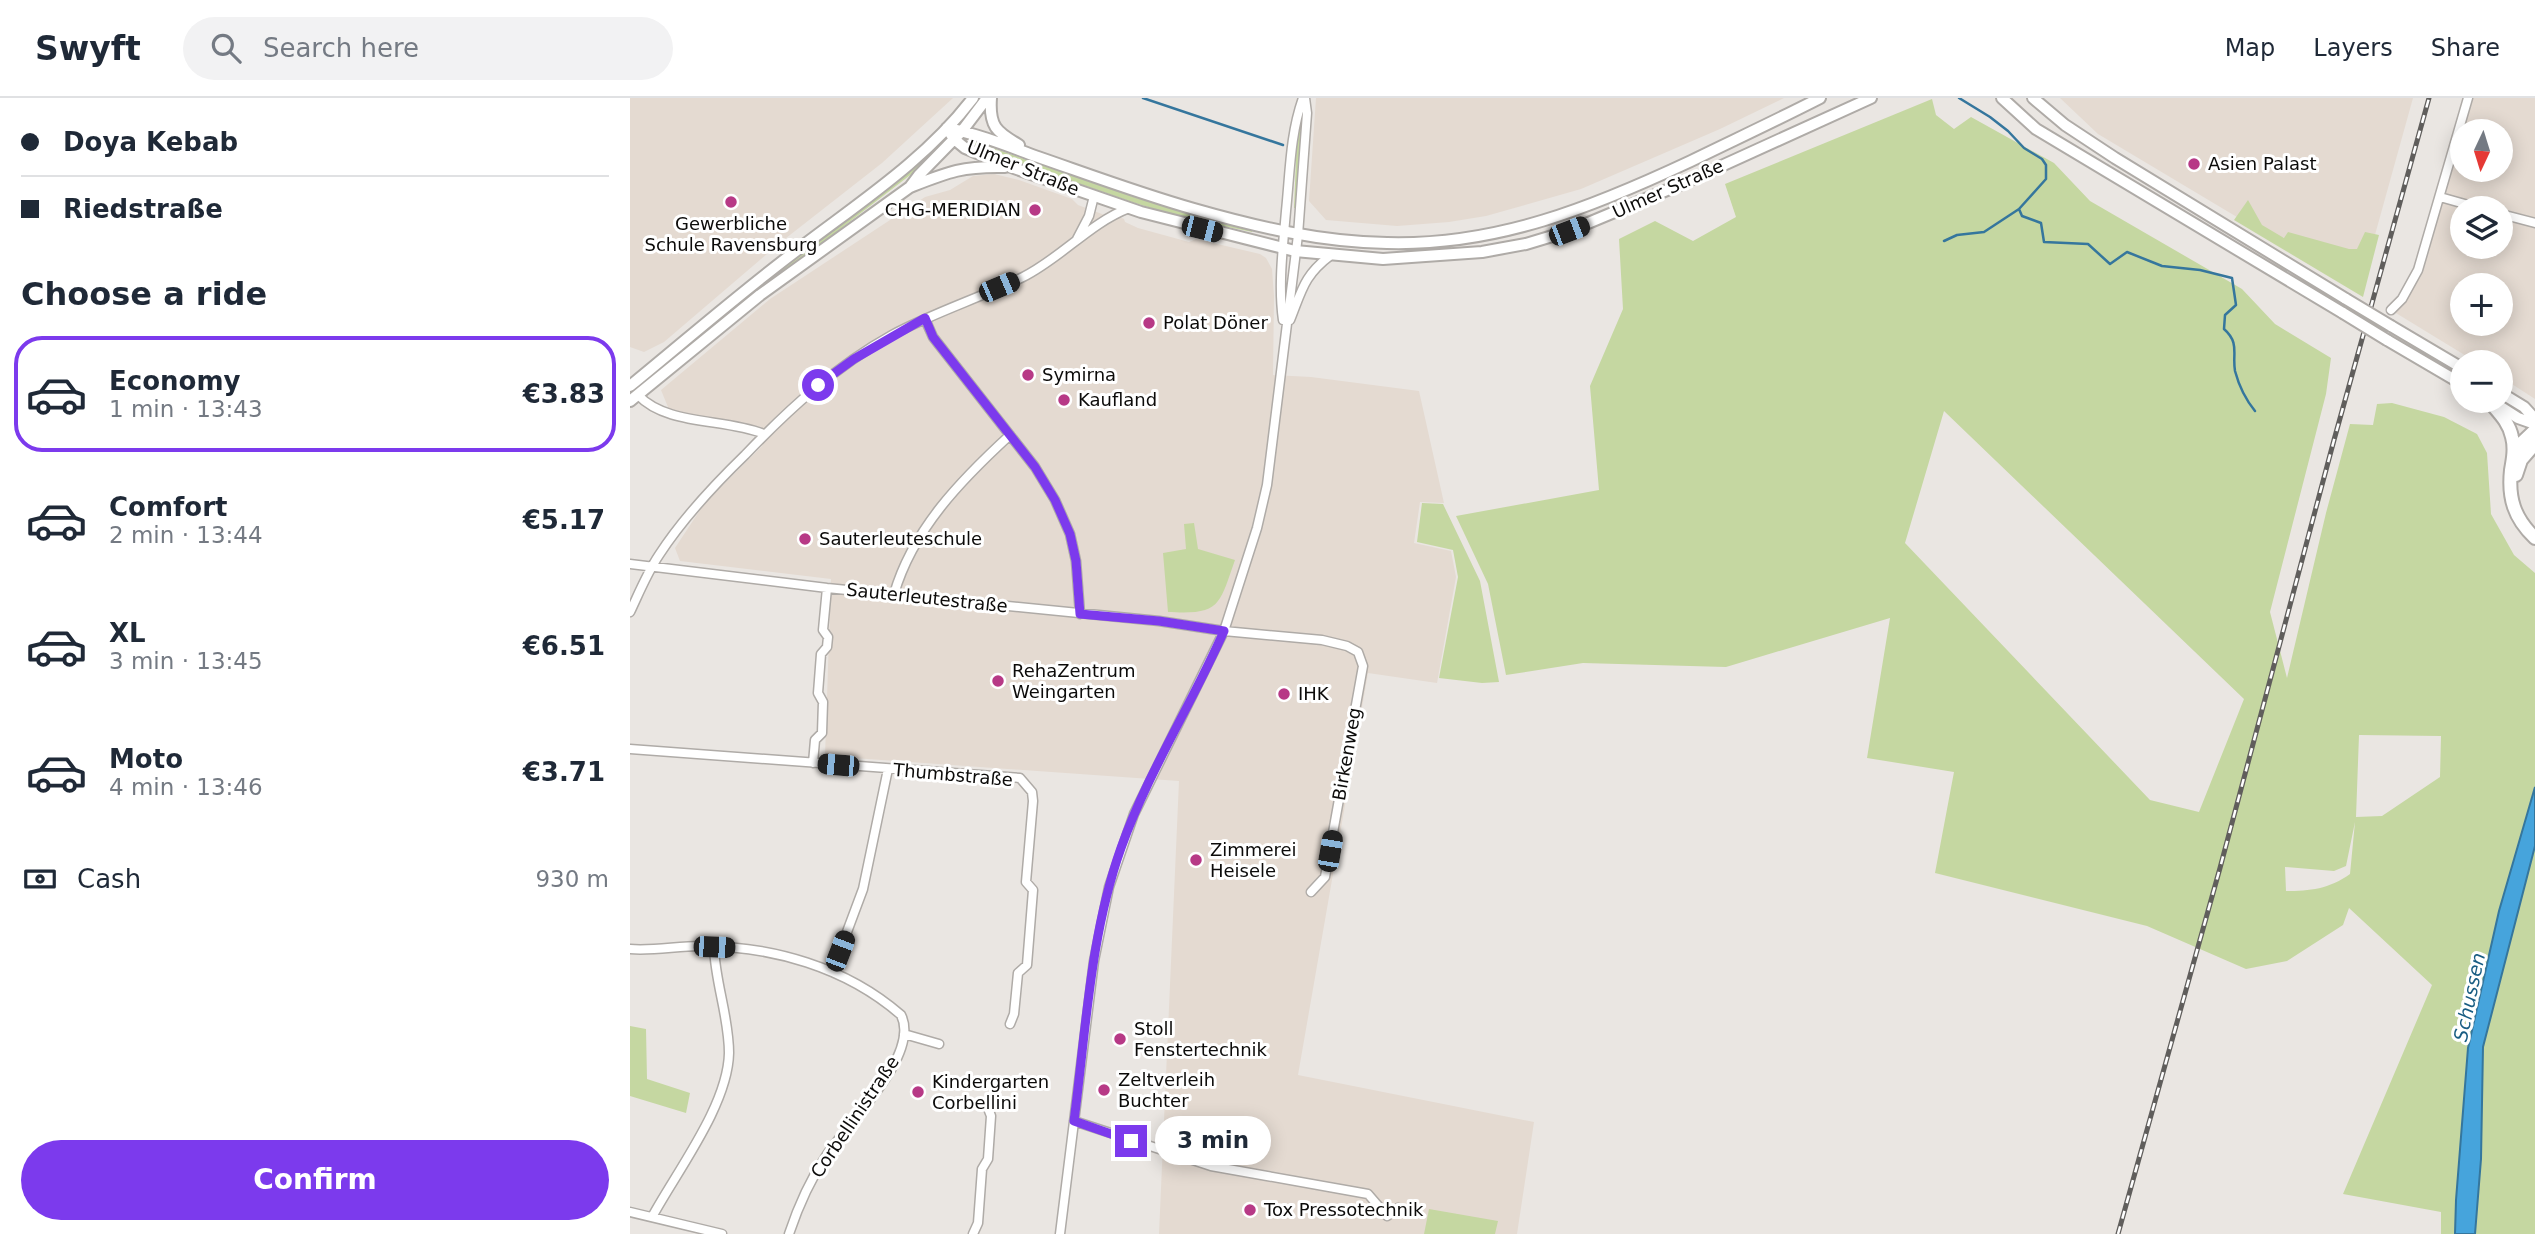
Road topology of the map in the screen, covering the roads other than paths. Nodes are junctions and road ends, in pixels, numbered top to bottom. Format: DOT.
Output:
graph roads {
  1 [pos="973,98"];
  2 [pos="1304,98"];
  3 [pos="1819,98"];
  4 [pos="1871,98"];
  5 [pos="2033,98"];
  6 [pos="2468,98"];
  7 [pos="2002,99"];
  8 [pos="990,100"];
  9 [pos="947,128"];
  10 [pos="958,135"];
  11 [pos="1043,159"];
  12 [pos="1011,167"];
  13 [pos="910,187"];
  14 [pos="1094,196"];
  15 [pos="2440,197"];
  16 [pos="2450,200"];
  17 [pos="1129,208"];
  18 [pos="2513,217"];
  19 [pos="2535,223"];
  20 [pos="1285,232"];
  21 [pos="1298,235"];
  22 [pos="1076,242"];
  23 [pos="1289,250"];
  24 [pos="1331,256"];
  25 [pos="2391,310"];
  26 [pos="925,318"];
  27 [pos="1285,333"];
  28 [pos="2450,361"];
  29 [pos="2450,377"];
  30 [pos="633,394"];
  31 [pos="2513,400"];
  32 [pos="2499,413"];
  33 [pos="2510,413"];
  34 [pos="2535,421"];
  35 [pos="2535,430"];
  36 [pos="764,434"];
  37 [pos="1010,435"];
  38 [pos="2535,444"];
  39 [pos="2514,450"];
  40 [pos="2535,532"];
  41 [pos="2535,538"];
  42 [pos="630,564"];
  43 [pos="652,567"];
  44 [pos="827,588"];
  45 [pos="894,594"];
  46 [pos="630,612"];
  47 [pos="1080,614"];
  48 [pos="1224,631"];
  49 [pos="1358,652"];
  50 [pos="630,750"];
  51 [pos="813,763"];
  52 [pos="888,769"];
  53 [pos="1311,892"];
  54 [pos="714,947"];
  55 [pos="630,948"];
  56 [pos="832,972"];
  57 [pos="1010,1024"];
  58 [pos="904,1034"];
  59 [pos="939,1044"];
  60 [pos="986,1103"];
  61 [pos="1074,1121"];
  62 [pos="1398,1208"];
  63 [pos="630,1212"];
  64 [pos="652,1217"];
  65 [pos="722,1234"];
  66 [pos="789,1234"];
  67 [pos="973,1234"];
  68 [pos="1060,1234"];
  1 -- 9 [label="main road"];
  2 -- 20 [label="street"];
  2 -- 21 [label="street"];
  3 -- 21 [label="main road, Ulmer Straße"];
  4 -- 24 [label="main road, Ulmer Straße"];
  5 -- 28 [label="main road, bridge"];
  6 -- 15 [label="street"];
  7 -- 29 [label="main road, bridge"];
  8 -- 10 [label="main road"];
  8 -- 11 [label="main road"];
  9 -- 10 [label="main road, Ulmer Straße"];
  9 -- 30 [label="main road"];
  10 -- 11 [label="main road, Ulmer Straße"];
  10 -- 12 [label="main road, Ulmer Straße"];
  10 -- 13 [label="main road"];
  11 -- 20 [label="main road, Ulmer Straße"];
  12 -- 13 [label="main road"];
  12 -- 14 [label="main road, Ulmer Straße"];
  13 -- 30 [label="main road"];
  14 -- 17 [label="main road, Ulmer Straße"];
  14 -- 22 [label="street"];
  15 -- 16 [label="street"];
  15 -- 25 [label="street"];
  17 -- 22 [label="street"];
  17 -- 23 [label="main road, Ulmer Straße"];
  18 -- 19 [label="street"];
  20 -- 21 [label="main road, Ulmer Straße"];
  20 -- 23 [label="street"];
  21 -- 23 [label="street"];
  22 -- 26 [label="street"];
  23 -- 24 [label="main road, Ulmer Straße"];
  23 -- 27 [label="street"];
  24 -- 27 [label="street"];
  26 -- 36 [label="street"];
  26 -- 37 [label="street"];
  27 -- 48 [label="street"];
  30 -- 36 [label="street"];
  31 -- 34 [label="main road"];
  32 -- 39 [label="highway"];
  33 -- 34 [label="main road"];
  35 -- 39 [label="highway"];
  36 -- 43 [label="street"];
  37 -- 45 [label="street"];
  37 -- 47 [label="street"];
  38 -- 40 [label="highway"];
  39 -- 41 [label="highway"];
  42 -- 43 [label="street, Sauterleutestraße"];
  43 -- 44 [label="street, Sauterleutestraße"];
  43 -- 46 [label="street"];
  44 -- 45 [label="street, Sauterleutestraße"];
  44 -- 51 [label="street"];
  45 -- 47 [label="street, Sauterleutestraße"];
  47 -- 48 [label="street, Sauterleutestraße"];
  48 -- 49 [label="street, Sauterleutestraße"];
  48 -- 61 [label="street"];
  49 -- 53 [label="street, Birkenweg"];
  50 -- 51 [label="street, Thumbstraße"];
  51 -- 52 [label="street, Thumbstraße"];
  52 -- 56 [label="street"];
  52 -- 57 [label="street, Thumbstraße"];
  54 -- 55 [label="street"];
  54 -- 56 [label="street"];
  54 -- 64 [label="street"];
  56 -- 58 [label="street"];
  58 -- 59 [label="street, Corbellinistraße"];
  58 -- 66 [label="street, Corbellinistraße"];
  60 -- 67 [label="street"];
  61 -- 62 [label="street"];
  61 -- 68 [label="street"];
  63 -- 64 [label="street"];
  64 -- 65 [label="street"];
}
